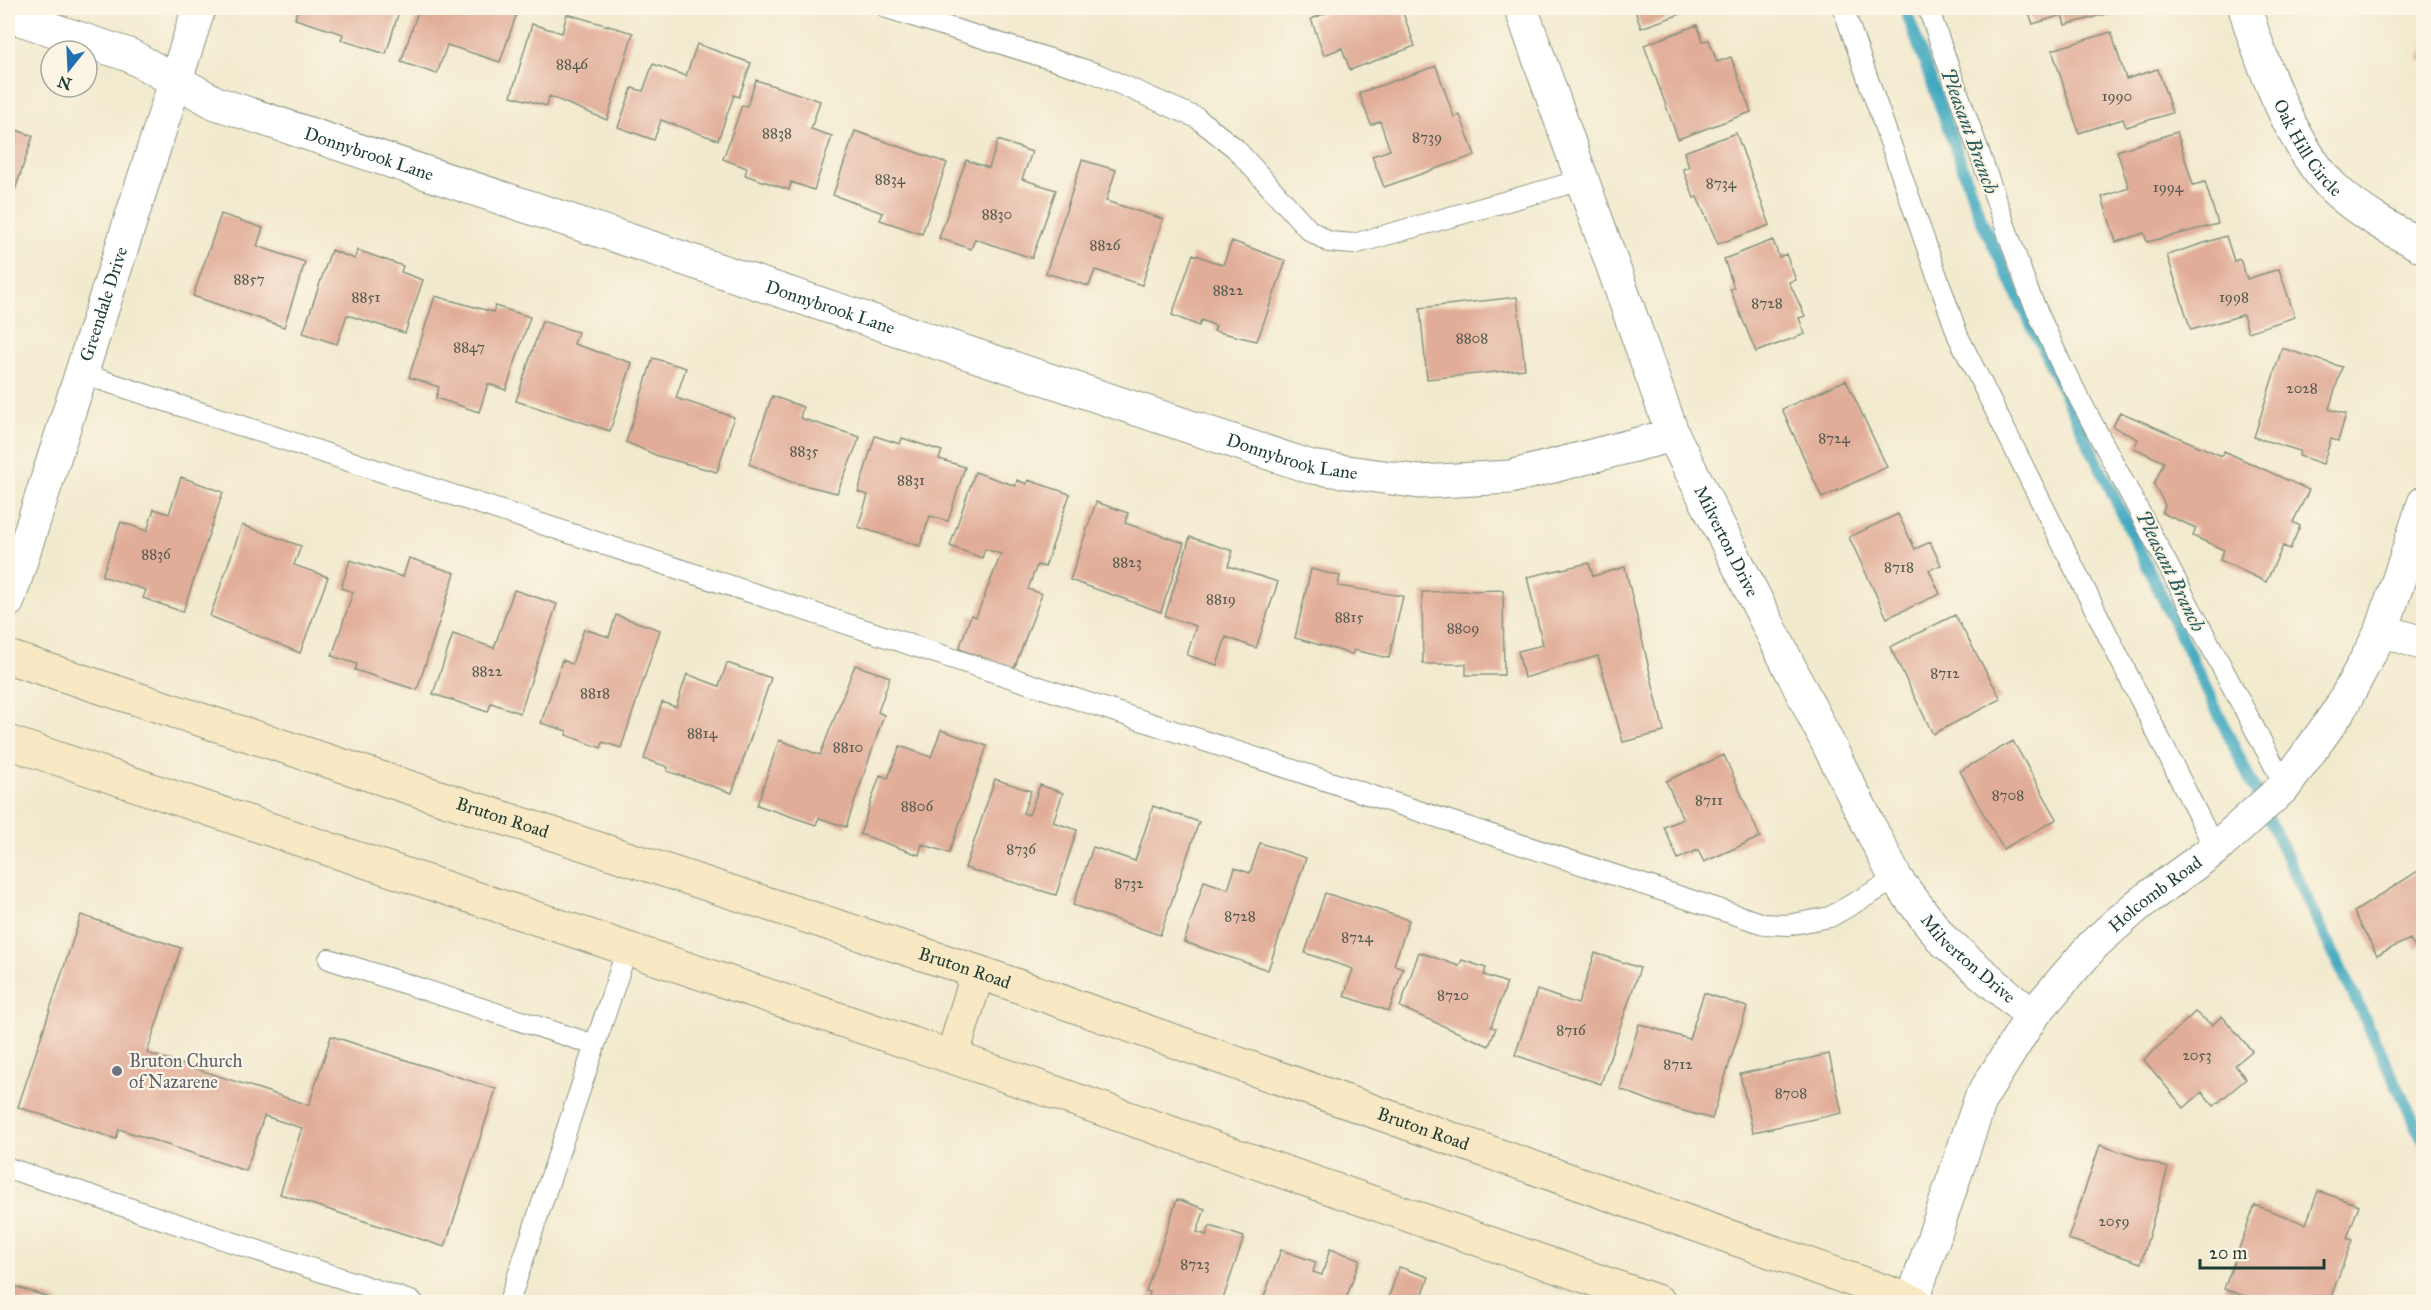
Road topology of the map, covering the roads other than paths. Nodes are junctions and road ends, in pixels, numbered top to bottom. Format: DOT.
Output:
graph roads {
  1 [pos="199,8"];
  2 [pos="887,8"];
  3 [pos="1521,8"];
  4 [pos="1843,8"];
  5 [pos="1929,8"];
  6 [pos="2245,8"];
  7 [pos="8,15"];
  8 [pos="175,79"];
  9 [pos="1582,180"];
  10 [pos="2424,247"];
  11 [pos="81,373"];
  12 [pos="1673,435"];
  13 [pos="2424,503"];
  14 [pos="8,601"];
  15 [pos="2382,630"];
  16 [pos="2424,644"];
  17 [pos="8,657"];
  18 [pos="8,742"];
  19 [pos="2285,786"];
  20 [pos="2225,840"];
  21 [pos="1896,879"];
  22 [pos="627,949"];
  23 [pos="329,959"];
  24 [pos="978,972"];
  25 [pos="2032,1016"];
  26 [pos="595,1046"];
  27 [pos="951,1057"];
  28 [pos="8,1168"];
  29 [pos="414,1302"];
  30 [pos="509,1302"];
  31 [pos="1659,1302"];
  32 [pos="1913,1302"];
  1 -- 8 [label="street, Greendale Drive"];
  2 -- 9 [label="lane"];
  3 -- 9 [label="street, Milverton Drive"];
  4 -- 20 [label="lane"];
  5 -- 19 [label="lane"];
  6 -- 10 [label="street, Oak Hill Circle"];
  7 -- 8 [label="street, Donnybrook Lane"];
  8 -- 11 [label="street, Greendale Drive"];
  8 -- 12 [label="street, Donnybrook Lane"];
  9 -- 12 [label="street, Milverton Drive"];
  11 -- 14 [label="street, Greendale Drive"];
  11 -- 21 [label="lane"];
  12 -- 21 [label="street, Milverton Drive"];
  13 -- 15 [label="street, Holcomb Road"];
  15 -- 16 [label="street"];
  15 -- 19 [label="street, Holcomb Road"];
  17 -- 24 [label="main road, Bruton Road"];
  18 -- 22 [label="main road"];
  19 -- 20 [label="street, Holcomb Road"];
  20 -- 25 [label="street, Holcomb Road"];
  21 -- 25 [label="street, Milverton Drive"];
  22 -- 26 [label="lane"];
  22 -- 27 [label="main road"];
  23 -- 26 [label="lane"];
  24 -- 27 [label="main road"];
  24 -- 32 [label="main road, Bruton Road"];
  25 -- 32 [label="street, Holcomb Road"];
  26 -- 30 [label="lane"];
  27 -- 31 [label="main road"];
  28 -- 29 [label="lane"];
}
